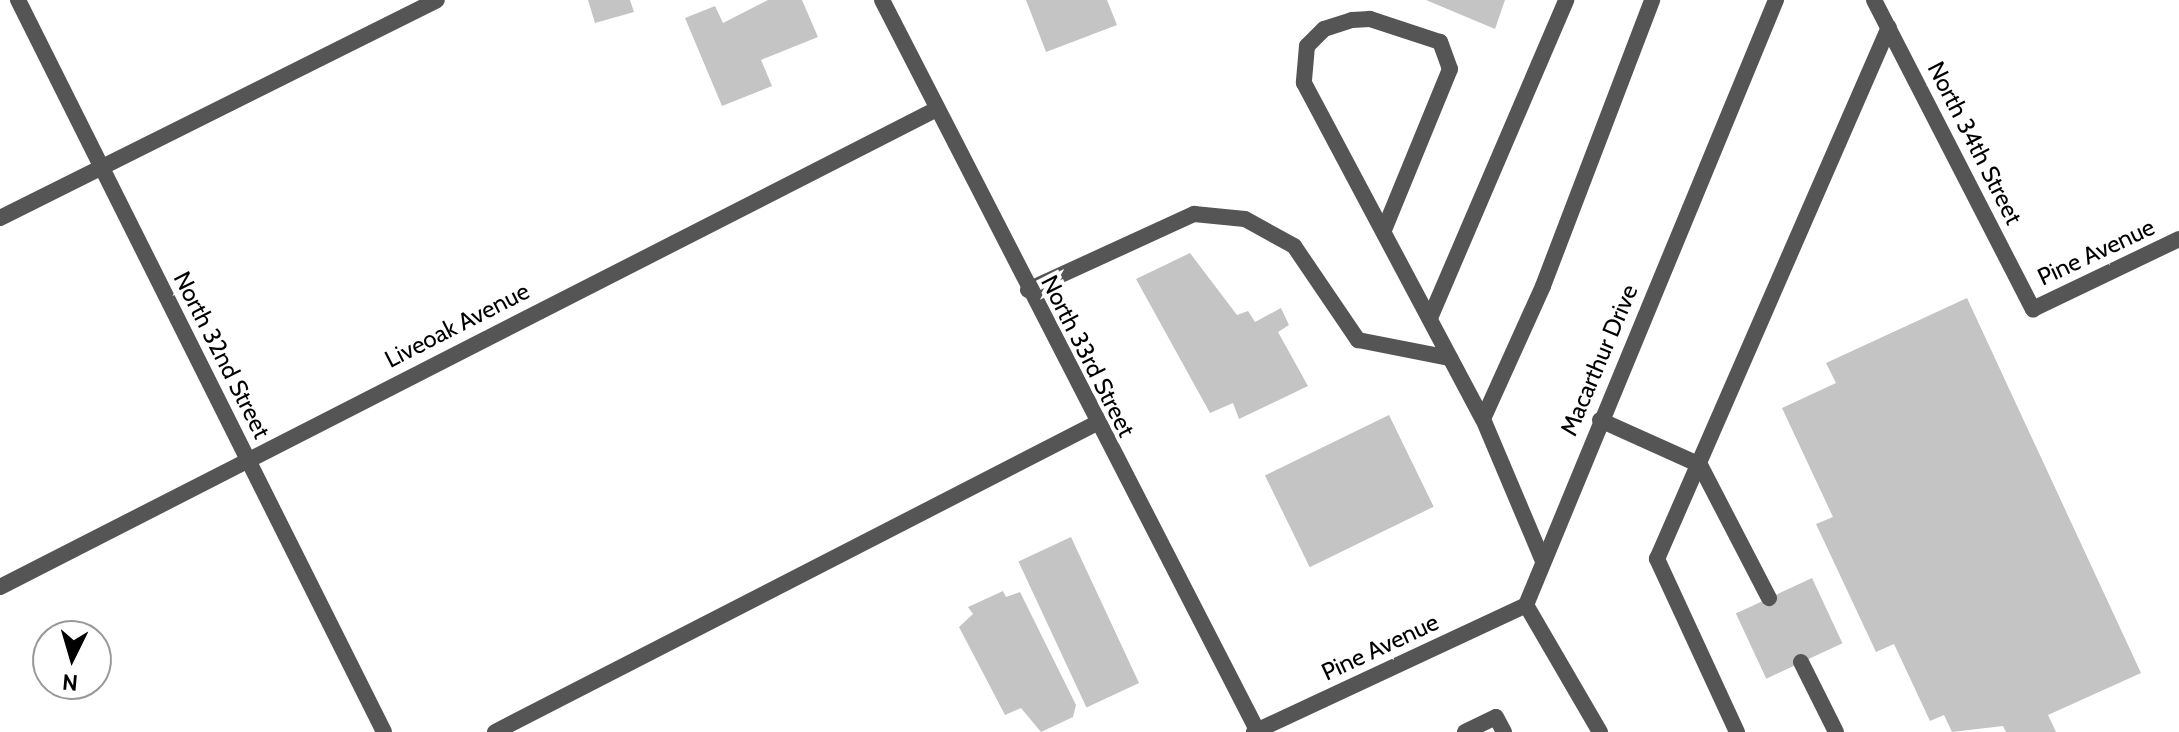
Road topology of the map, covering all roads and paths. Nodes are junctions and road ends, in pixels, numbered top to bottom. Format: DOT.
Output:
graph roads {
  1 [pos="18,0"];
  2 [pos="437,0"];
  3 [pos="882,0"];
  4 [pos="1566,0"];
  5 [pos="1652,0"];
  6 [pos="1776,0"];
  7 [pos="1874,0"];
  8 [pos="1889,27"];
  9 [pos="937,109"];
  10 [pos="102,168"];
  11 [pos="0,218"];
  12 [pos="1384,230"];
  13 [pos="2179,239"];
  14 [pos="1028,290"];
  15 [pos="2033,309"];
  16 [pos="1430,318"];
  17 [pos="1450,358"];
  18 [pos="1483,419"];
  19 [pos="1600,420"];
  20 [pos="1095,424"];
  21 [pos="247,459"];
  22 [pos="1700,465"];
  23 [pos="1542,559"];
  24 [pos="0,587"];
  25 [pos="1769,598"];
  26 [pos="1526,605"];
  27 [pos="1801,662"];
  28 [pos="1256,731"];
  29 [pos="384,732"];
  30 [pos="495,732"];
  31 [pos="1465,732"];
  32 [pos="1504,732"];
  33 [pos="1600,732"];
  34 [pos="1737,732"];
  35 [pos="1836,732"];
  1 -- 10 [label="street, North 32nd Street"];
  2 -- 10 [label="street"];
  3 -- 9 [label="street, North 33rd Street"];
  4 -- 16 [label="street"];
  5 -- 18 [label="street"];
  6 -- 19 [label="street, Macarthur Drive"];
  7 -- 8 [label="street, North 34th Street"];
  8 -- 15 [label="street, North 34th Street"];
  8 -- 22 [label="street"];
  9 -- 14 [label="street, North 33rd Street"];
  9 -- 21 [label="street, Liveoak Avenue"];
  10 -- 11 [label="street"];
  10 -- 21 [label="street, North 32nd Street"];
  12 -- 12 [label="street"];
  12 -- 16 [label="street"];
  13 -- 15 [label="street, Pine Avenue"];
  14 -- 17 [label="street"];
  14 -- 20 [label="street, North 33rd Street"];
  16 -- 17 [label="street"];
  17 -- 18 [label="street"];
  18 -- 23 [label="street"];
  19 -- 22 [label="street"];
  19 -- 23 [label="street, Macarthur Drive"];
  20 -- 28 [label="street, North 33rd Street"];
  20 -- 30 [label="street"];
  21 -- 24 [label="street, Liveoak Avenue"];
  21 -- 29 [label="street, North 32nd Street"];
  22 -- 25 [label="street"];
  22 -- 34 [label="street"];
  23 -- 26 [label="street, Macarthur Drive"];
  26 -- 28 [label="street, Pine Avenue"];
  26 -- 33 [label="street"];
  27 -- 35 [label="street"];
  31 -- 32 [label="street"];
}
